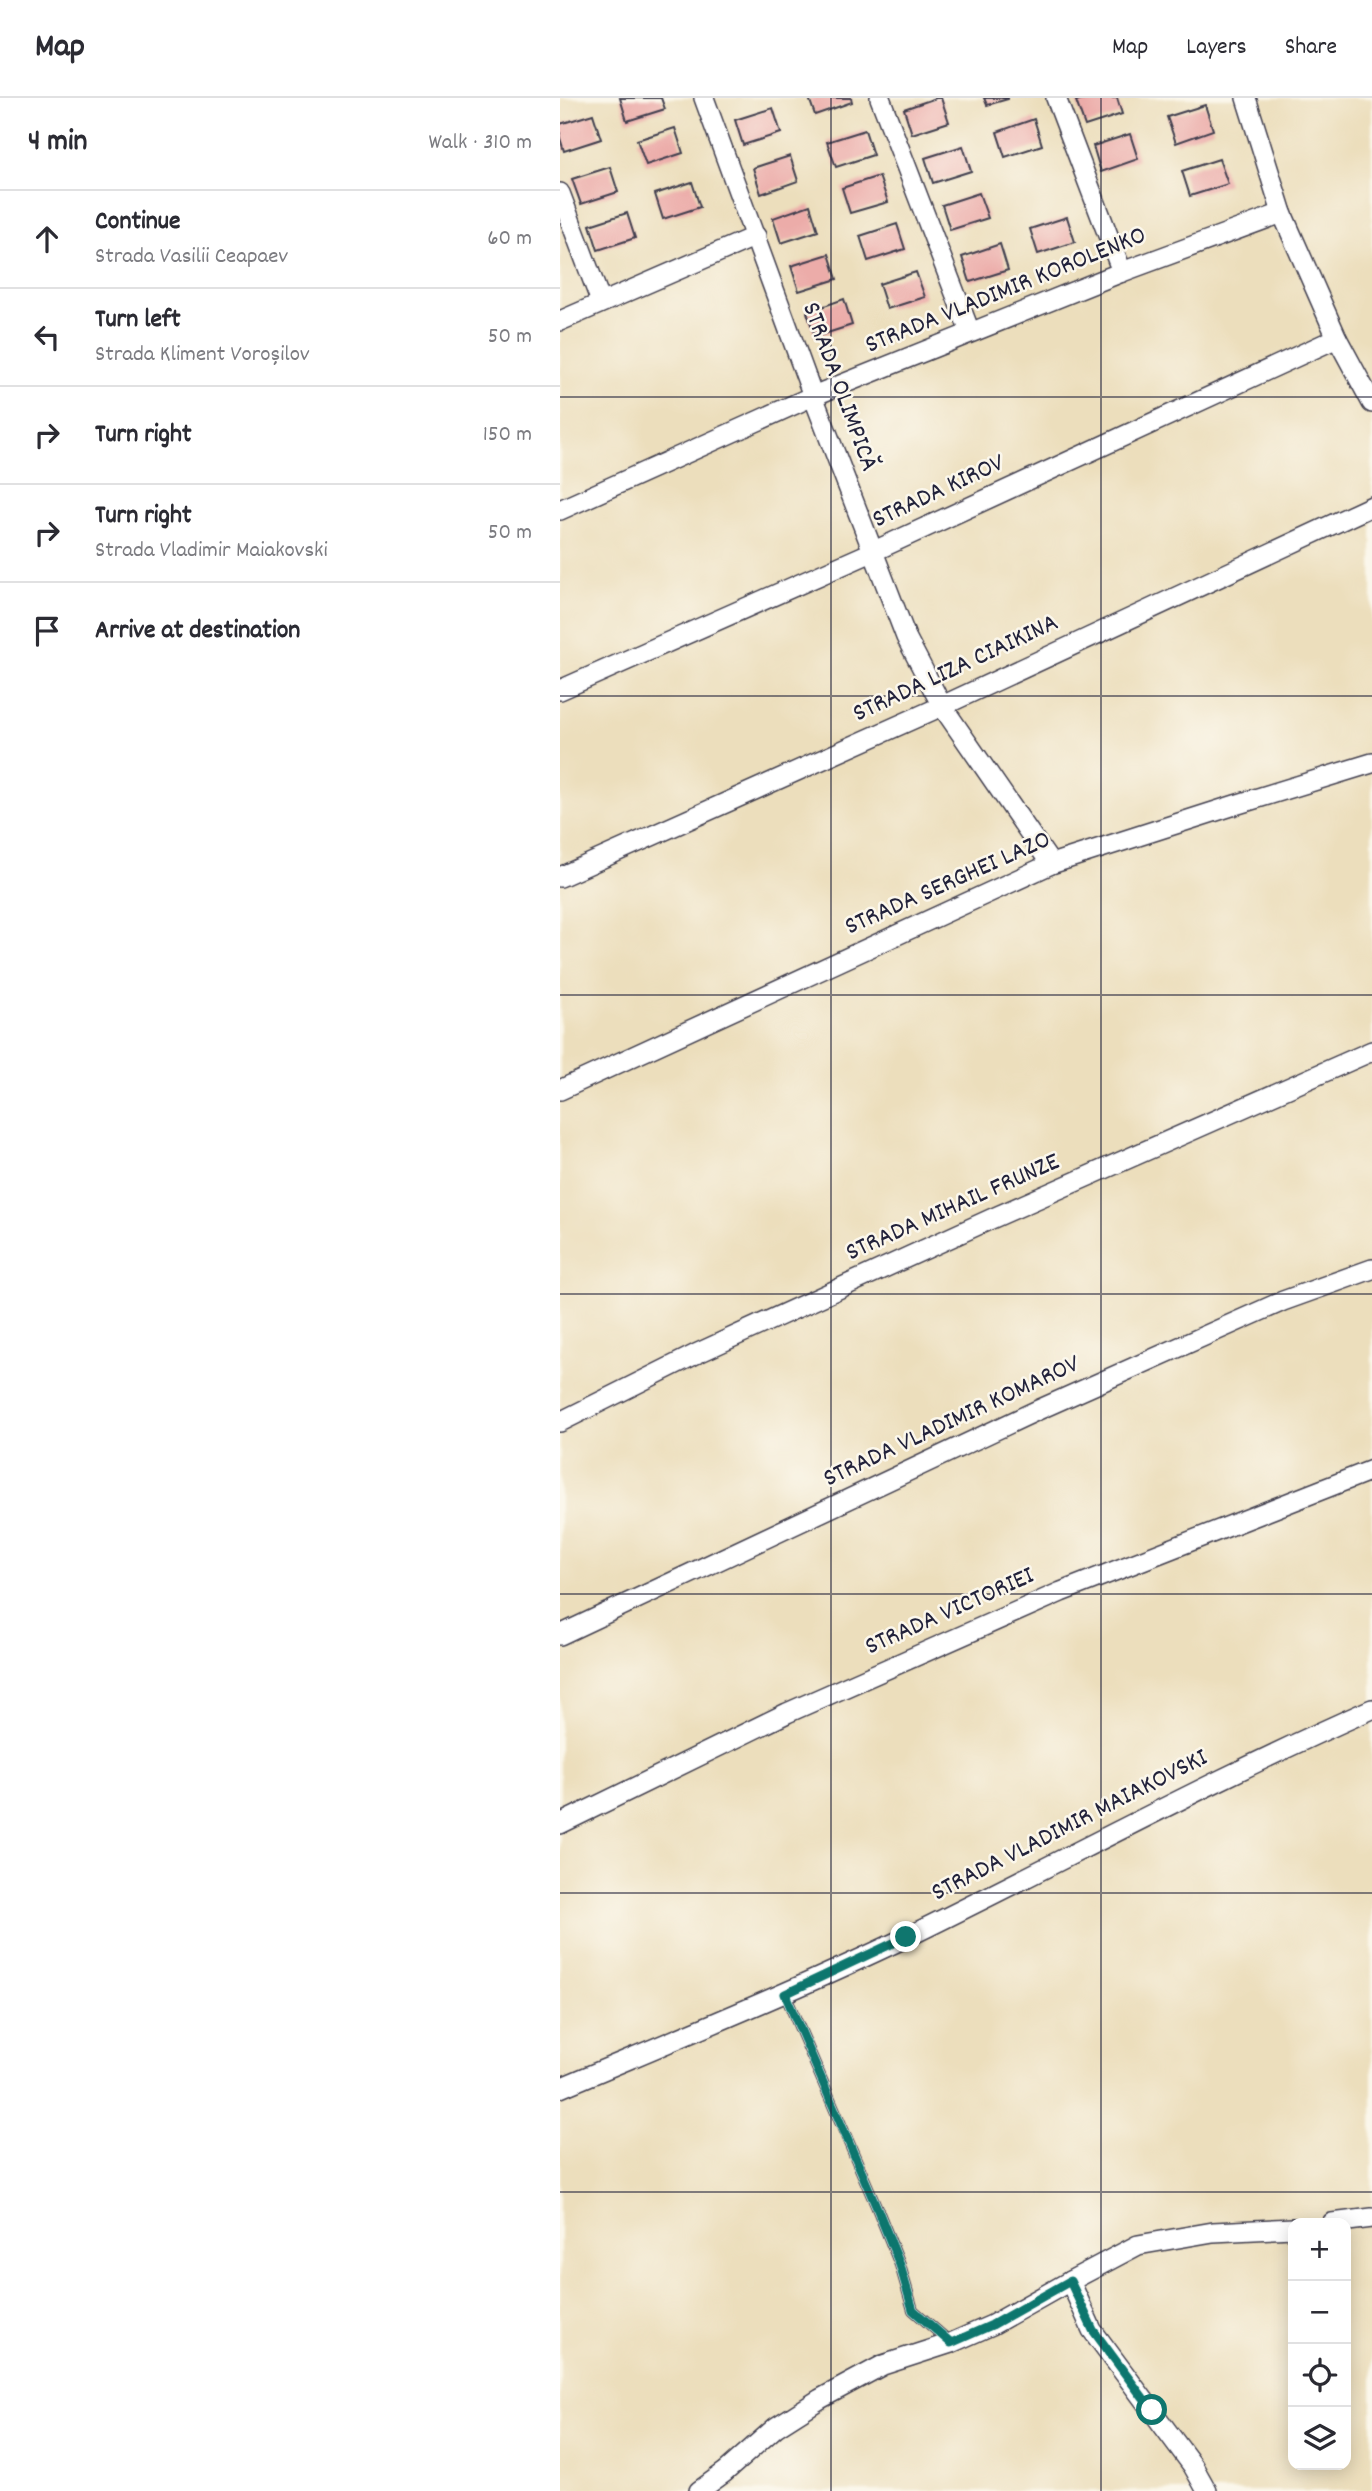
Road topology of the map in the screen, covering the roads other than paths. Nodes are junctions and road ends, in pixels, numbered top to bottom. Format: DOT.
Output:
graph roads {
  1 [pos="704,98"];
  2 [pos="880,98"];
  3 [pos="1056,98"];
  4 [pos="1246,98"];
  5 [pos="560,193"];
  6 [pos="1282,213"];
  7 [pos="756,236"];
  8 [pos="1122,272"];
  9 [pos="601,302"];
  10 [pos="560,321"];
  11 [pos="970,332"];
  12 [pos="1337,338"];
  13 [pos="813,396"];
  14 [pos="1372,403"];
  15 [pos="1372,506"];
  16 [pos="560,510"];
  17 [pos="872,552"];
  18 [pos="560,690"];
  19 [pos="942,706"];
  20 [pos="1372,763"];
  21 [pos="1051,864"];
  22 [pos="560,877"];
  23 [pos="1372,1051"];
  24 [pos="560,1090"];
  25 [pos="1372,1269"];
  26 [pos="560,1422"];
  27 [pos="1372,1470"];
  28 [pos="560,1635"];
  29 [pos="1372,1709"];
  30 [pos="560,1824"];
  31 [pos="785,1994"];
  32 [pos="560,2088"];
  33 [pos="1372,2218"];
  34 [pos="1351,2221"];
  35 [pos="1288,2228"];
  36 [pos="1070,2281"];
  37 [pos="951,2343"];
  38 [pos="699,2491"];
  39 [pos="1207,2491"];
  1 -- 7 [label="street, STRADA OLIMPICĂ"];
  2 -- 11 [label="street"];
  3 -- 8 [label="street"];
  4 -- 6 [label="street"];
  5 -- 9 [label="street"];
  6 -- 8 [label="street, STRADA VLADIMIR KOROLENKO"];
  6 -- 12 [label="street"];
  7 -- 9 [label="street"];
  7 -- 13 [label="street, STRADA OLIMPICĂ"];
  8 -- 11 [label="street, STRADA VLADIMIR KOROLENKO"];
  9 -- 10 [label="street"];
  11 -- 13 [label="street, STRADA VLADIMIR KOROLENKO"];
  12 -- 14 [label="street"];
  12 -- 17 [label="street, STRADA KIROV"];
  13 -- 16 [label="street, STRADA VLADIMIR KOROLENKO"];
  13 -- 17 [label="street, STRADA OLIMPICĂ"];
  15 -- 19 [label="street, STRADA LIZA CIAIKINA"];
  17 -- 18 [label="street, STRADA KIROV"];
  17 -- 19 [label="street, STRADA OLIMPICĂ"];
  19 -- 21 [label="street, STRADA OLIMPICĂ"];
  19 -- 22 [label="street, STRADA LIZA CIAIKINA"];
  20 -- 21 [label="street, STRADA SERGHEI LAZO"];
  21 -- 24 [label="street, STRADA SERGHEI LAZO"];
  23 -- 26 [label="street, STRADA MIHAIL FRUNZE"];
  25 -- 28 [label="street, STRADA VLADIMIR KOMAROV"];
  27 -- 30 [label="street, STRADA VICTORIEI"];
  29 -- 31 [label="street, STRADA VLADIMIR MAIAKOVSKI"];
  31 -- 32 [label="street, STRADA VLADIMIR MAIAKOVSKI"];
  31 -- 37 [label="lane"];
  33 -- 34 [label="street"];
  35 -- 36 [label="street"];
  36 -- 37 [label="street"];
  36 -- 39 [label="street"];
  37 -- 38 [label="street"];
}
